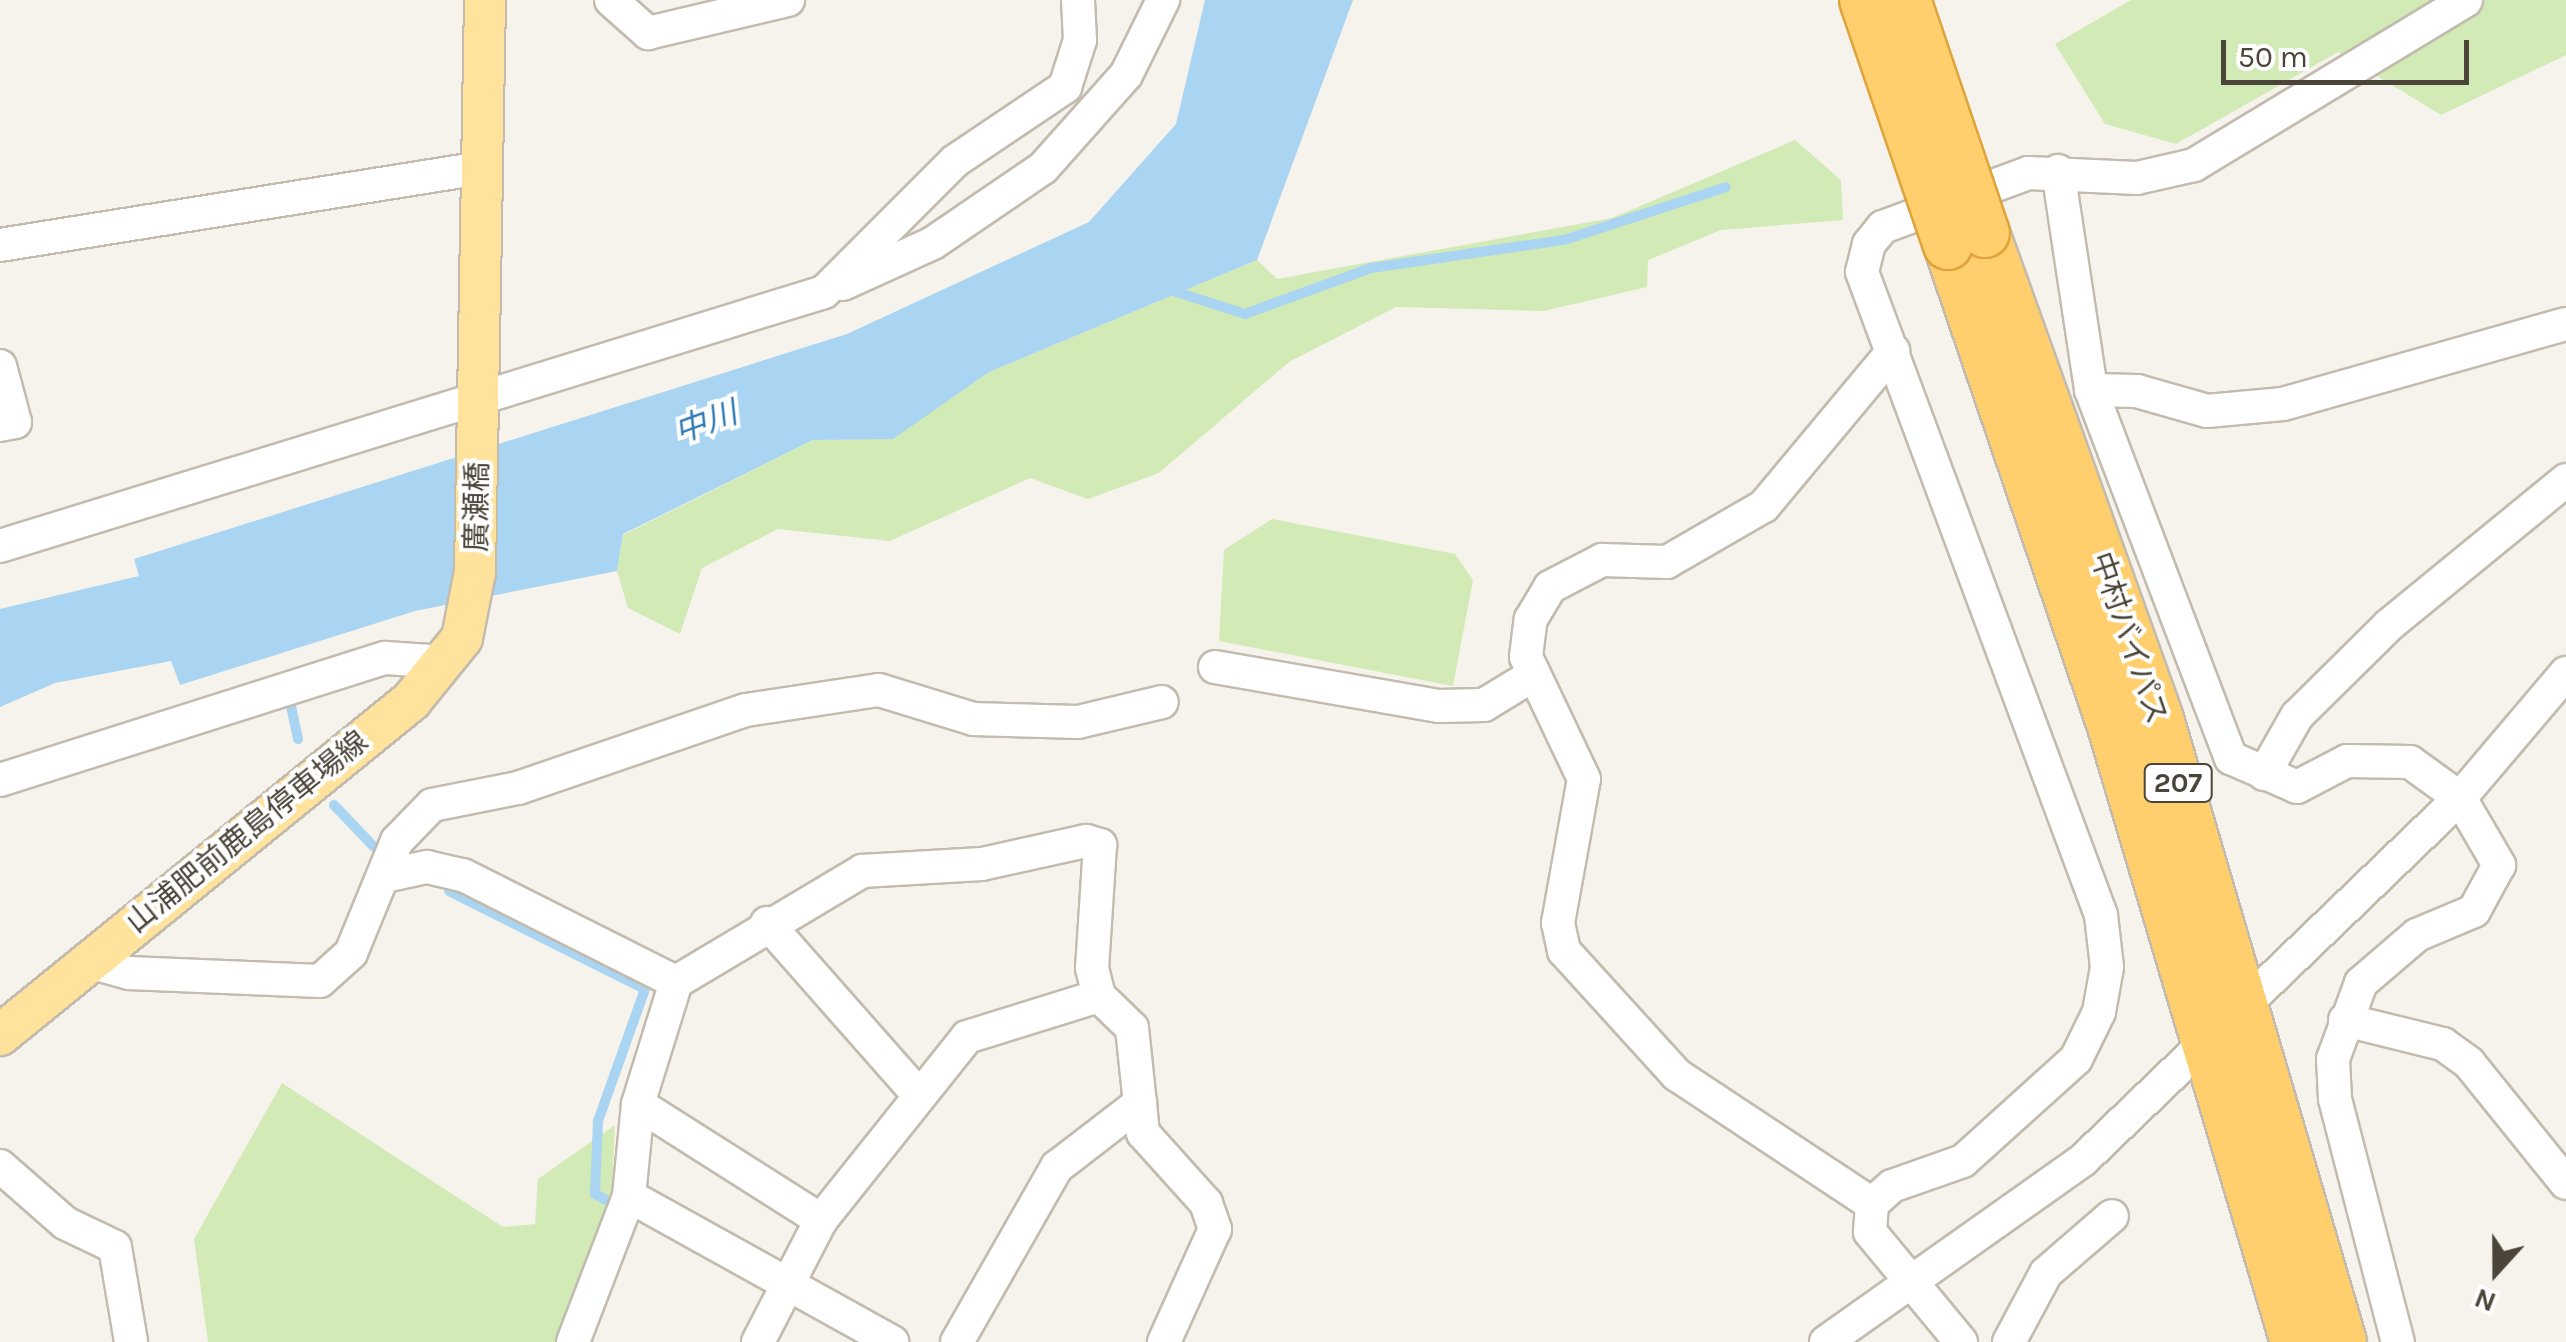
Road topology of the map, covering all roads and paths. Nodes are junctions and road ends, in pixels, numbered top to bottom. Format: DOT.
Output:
graph roads {
  1 [pos="485,0"];
  2 [pos="611,0"];
  3 [pos="788,0"];
  4 [pos="1078,0"];
  5 [pos="1163,0"];
  6 [pos="1864,0"];
  7 [pos="1906,0"];
  8 [pos="2466,0"];
  9 [pos="1066,87"];
  10 [pos="1097,112"];
  11 [pos="482,168"];
  12 [pos="2058,172"];
  13 [pos="1967,239"];
  14 [pos="0,245"];
  15 [pos="824,292"];
  16 [pos="2566,324"];
  17 [pos="1893,351"];
  18 [pos="0,366"];
  19 [pos="2091,390"];
  20 [pos="479,404"];
  21 [pos="0,425"];
  22 [pos="2566,480"];
  23 [pos="0,546"];
  24 [pos="472,611"];
  25 [pos="446,662"];
  26 [pos="1214,667"];
  27 [pos="2566,673"];
  28 [pos="1530,677"];
  29 [pos="1162,702"];
  30 [pos="2264,774"];
  31 [pos="0,780"];
  32 [pos="2460,798"];
  33 [pos="388,875"];
  34 [pos="767,923"];
  35 [pos="86,961"];
  36 [pos="676,982"];
  37 [pos="1098,996"];
  38 [pos="2245,1003"];
  39 [pos="2345,1020"];
  40 [pos="2208,1034"];
  41 [pos="0,1035"];
  42 [pos="916,1092"];
  43 [pos="1140,1103"];
  44 [pos="638,1104"];
  45 [pos="0,1166"];
  46 [pos="2566,1183"];
  47 [pos="629,1196"];
  48 [pos="1872,1204"];
  49 [pos="2112,1216"];
  50 [pos="821,1220"];
  51 [pos="782,1281"];
  52 [pos="1910,1282"];
  53 [pos="131,1342"];
  54 [pos="573,1342"];
  55 [pos="758,1342"];
  56 [pos="892,1342"];
  57 [pos="958,1342"];
  58 [pos="1164,1342"];
  59 [pos="1826,1342"];
  60 [pos="1961,1342"];
  61 [pos="2008,1342"];
  62 [pos="2296,1342"];
  63 [pos="2342,1342"];
  64 [pos="2398,1342"];
  1 -- 11 [label="main road"];
  2 -- 3 [label="street"];
  4 -- 9 [label="street"];
  5 -- 10 [label="street"];
  6 -- 13 [label="highway, 中村バイパス / 207, bridge"];
  7 -- 13 [label="highway, 中村バイパス / 207, bridge"];
  8 -- 12 [label="street"];
  9 -- 10 [label="street"];
  9 -- 15 [label="street"];
  10 -- 15 [label="street"];
  11 -- 14 [label="street"];
  11 -- 20 [label="main road"];
  12 -- 17 [label="street"];
  12 -- 19 [label="street"];
  13 -- 38 [label="highway, 中村バイパス / 207"];
  13 -- 40 [label="highway, 中村バイパス / 207"];
  15 -- 20 [label="street"];
  16 -- 19 [label="street"];
  17 -- 28 [label="street"];
  17 -- 48 [label="street"];
  18 -- 21 [label="street"];
  19 -- 30 [label="street"];
  20 -- 23 [label="street"];
  20 -- 24 [label="main road, 廣瀬橋"];
  22 -- 30 [label="street"];
  24 -- 25 [label="main road, 山浦肥前鹿島停車場線"];
  25 -- 31 [label="street"];
  25 -- 35 [label="main road, 山浦肥前鹿島停車場線"];
  26 -- 28 [label="street"];
  27 -- 32 [label="street"];
  28 -- 48 [label="street"];
  29 -- 33 [label="street"];
  30 -- 32 [label="street"];
  32 -- 38 [label="street"];
  32 -- 39 [label="street"];
  33 -- 35 [label="street"];
  33 -- 36 [label="street"];
  34 -- 36 [label="street"];
  34 -- 37 [label="street"];
  34 -- 42 [label="street"];
  35 -- 41 [label="main road, 山浦肥前鹿島停車場線"];
  36 -- 44 [label="street"];
  37 -- 42 [label="street"];
  37 -- 43 [label="street"];
  38 -- 40 [label="street"];
  38 -- 63 [label="highway, 中村バイパス / 207"];
  39 -- 46 [label="street"];
  39 -- 64 [label="street"];
  40 -- 52 [label="street"];
  40 -- 62 [label="highway, 中村バイパス / 207"];
  42 -- 50 [label="street"];
  43 -- 57 [label="street"];
  43 -- 58 [label="street"];
  44 -- 47 [label="street"];
  44 -- 50 [label="street"];
  45 -- 53 [label="street"];
  47 -- 51 [label="street"];
  47 -- 54 [label="street"];
  48 -- 52 [label="street"];
  49 -- 61 [label="street"];
  50 -- 51 [label="street"];
  51 -- 55 [label="street"];
  51 -- 56 [label="street"];
  52 -- 59 [label="street"];
  52 -- 60 [label="street"];
}
